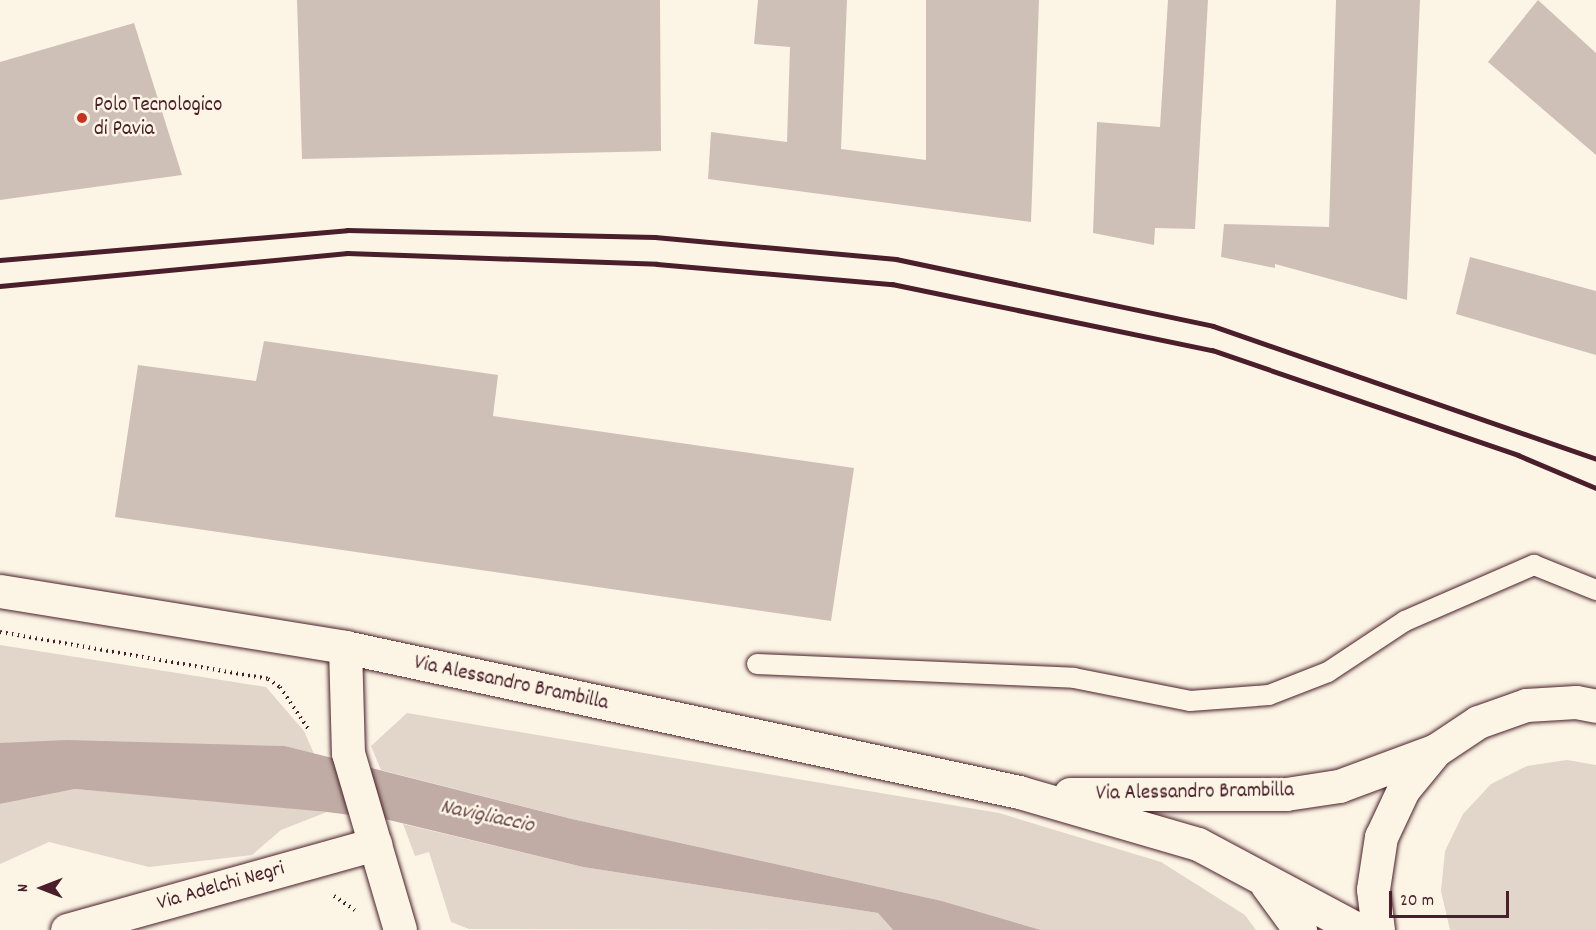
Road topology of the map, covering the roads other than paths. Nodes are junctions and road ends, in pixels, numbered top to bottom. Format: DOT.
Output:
graph roads {
  1 [pos="1596,590"];
  2 [pos="0,591"];
  3 [pos="345,647"];
  4 [pos="757,664"];
  5 [pos="1596,706"];
  6 [pos="1436,750"];
  7 [pos="1019,792"];
  8 [pos="375,844"];
  9 [pos="1264,881"];
  10 [pos="67,930"];
  11 [pos="400,930"];
  12 [pos="1300,930"];
  13 [pos="1359,930"];
  14 [pos="1378,930"];
  1 -- 4 [label="lane"];
  2 -- 3 [label="main road, Via Alessandro Brambilla"];
  3 -- 7 [label="main road, Via Alessandro Brambilla"];
  3 -- 8 [label="main road"];
  5 -- 6 [label="main road"];
  6 -- 7 [label="main road, Via Alessandro Brambilla"];
  6 -- 14 [label="main road"];
  7 -- 9 [label="main road, Via Alessandro Brambilla"];
  8 -- 10 [label="main road, Via Adelchi Negri"];
  8 -- 11 [label="main road"];
  9 -- 12 [label="main road, Via Alessandro Brambilla"];
  9 -- 13 [label="main road, Via Alessandro Brambilla"];
}
